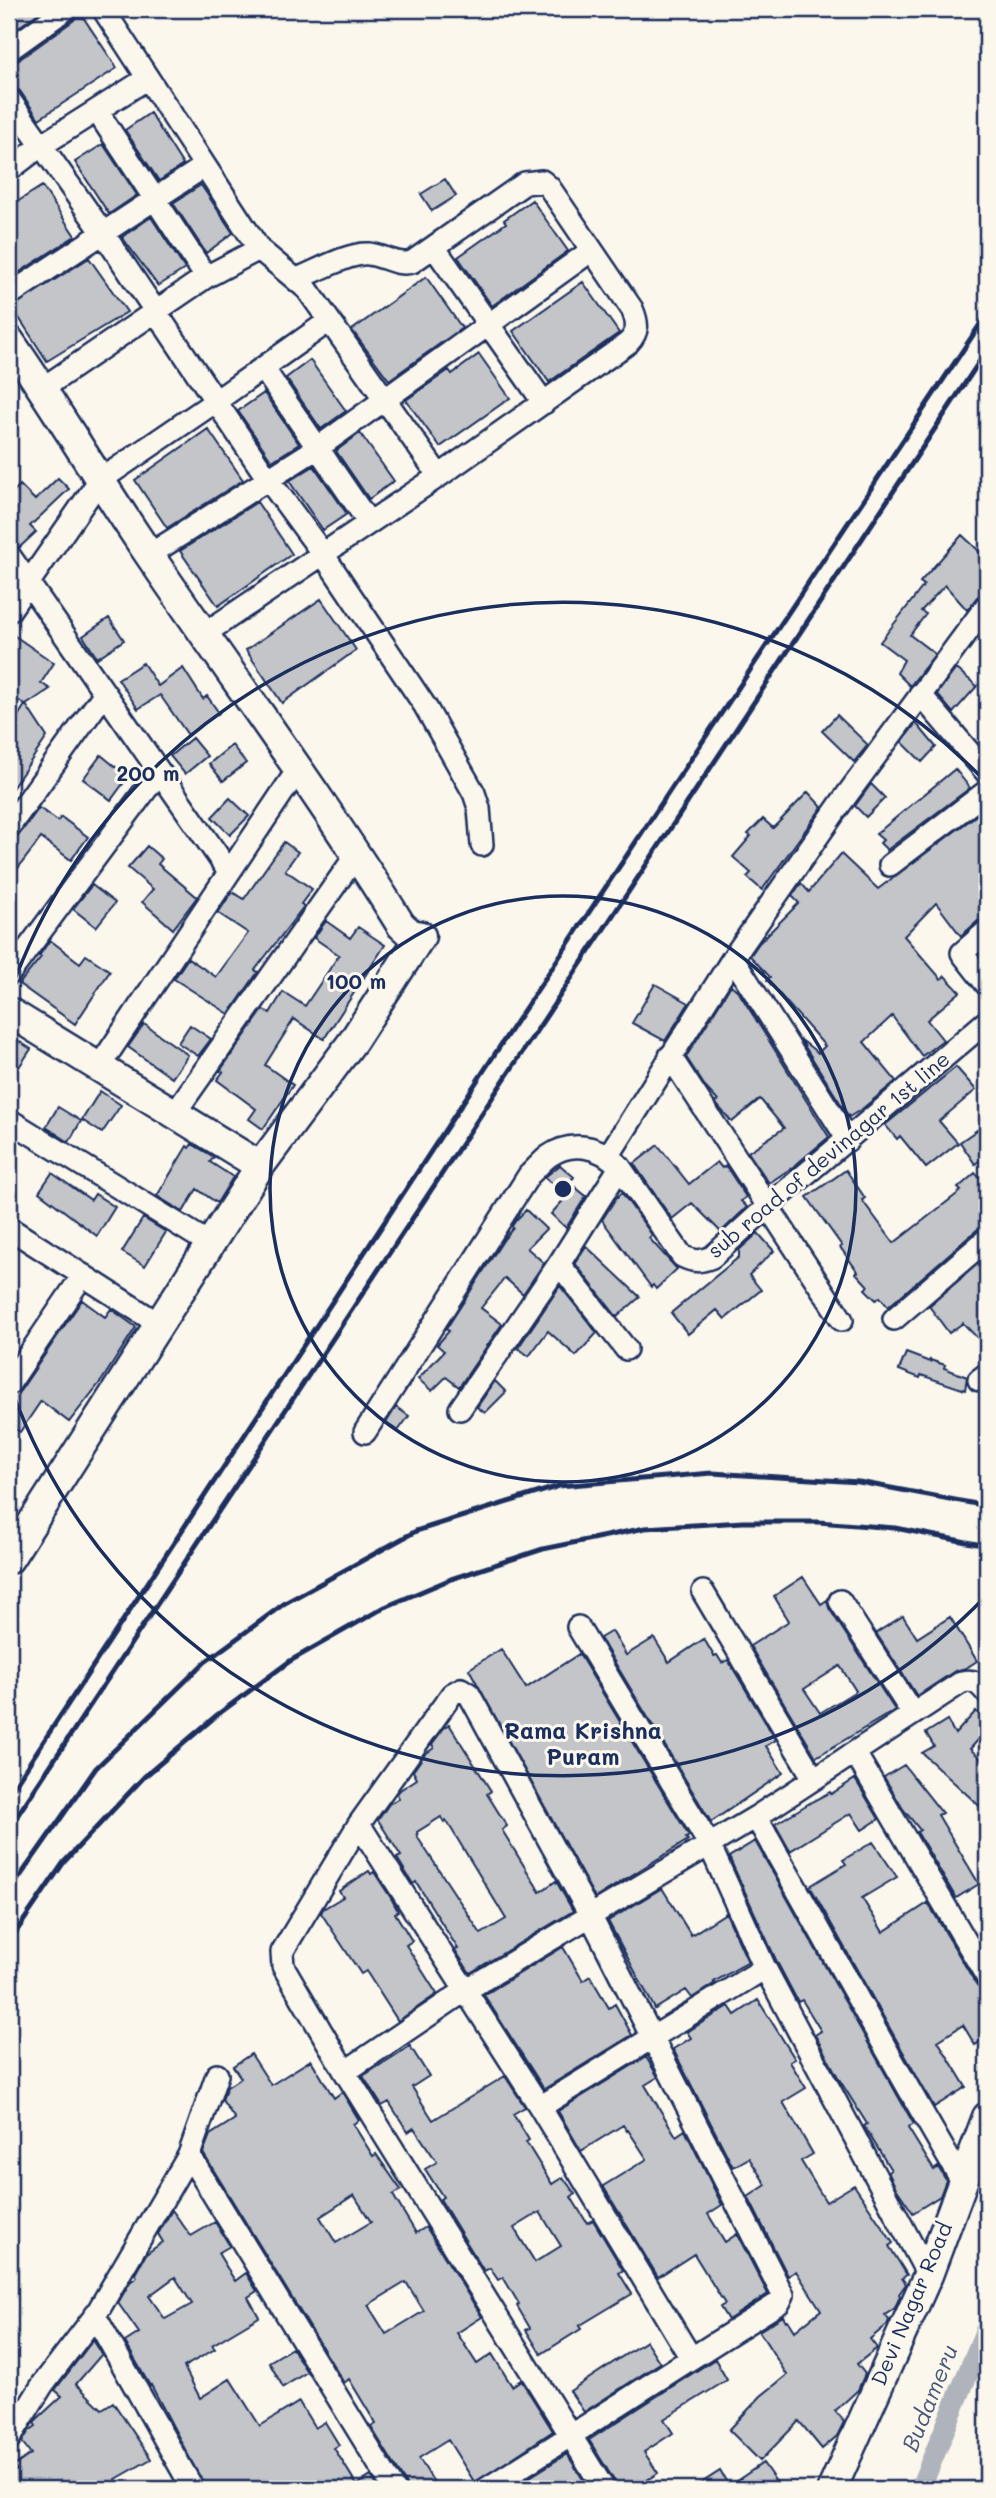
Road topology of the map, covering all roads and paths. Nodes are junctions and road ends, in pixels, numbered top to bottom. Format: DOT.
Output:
graph roads {
  1 [pos="66,9"];
  2 [pos="103,9"];
  3 [pos="9,50"];
  4 [pos="148,78"];
  5 [pos="9,100"];
  6 [pos="97,111"];
  7 [pos="42,145"];
  8 [pos="205,166"];
  9 [pos="9,170"];
  10 [pos="154,201"];
  11 [pos="103,233"];
  12 [pos="434,247"];
  13 [pos="259,249"];
  14 [pos="592,250"];
  15 [pos="206,277"];
  16 [pos="297,279"];
  17 [pos="9,295"];
  18 [pos="156,310"];
  19 [pos="329,321"];
  20 [pos="489,324"];
  21 [pos="9,340"];
  22 [pos="263,368"];
  23 [pos="43,388"];
  24 [pos="384,399"];
  25 [pos="216,401"];
  26 [pos="544,402"];
  27 [pos="319,447"];
  28 [pos="439,476"];
  29 [pos="268,479"];
  30 [pos="99,481"];
  31 [pos="369,523"];
  32 [pos="323,554"];
  33 [pos="9,555"];
  34 [pos="149,555"];
  35 [pos="28,583"];
  36 [pos="987,605"];
  37 [pos="9,611"];
  38 [pos="204,634"];
  39 [pos="104,694"];
  40 [pos="920,694"];
  41 [pos="299,768"];
  42 [pos="159,772"];
  43 [pos="987,773"];
  44 [pos="987,791"];
  45 [pos="9,827"];
  46 [pos="482,845"];
  47 [pos="357,854"];
  48 [pos="890,865"];
  49 [pos="229,872"];
  50 [pos="987,931"];
  51 [pos="733,958"];
  52 [pos="9,974"];
  53 [pos="987,985"];
  54 [pos="9,1012"];
  55 [pos="987,1021"];
  56 [pos="670,1056"];
  57 [pos="99,1067"];
  58 [pos="174,1114"];
  59 [pos="9,1120"];
  60 [pos="848,1140"];
  61 [pos="614,1161"];
  62 [pos="260,1166"];
  63 [pos="768,1206"];
  64 [pos="9,1228"];
  65 [pos="987,1239"];
  66 [pos="210,1244"];
  67 [pos="559,1264"];
  68 [pos="83,1275"];
  69 [pos="894,1319"];
  70 [pos="842,1320"];
  71 [pos="159,1324"];
  72 [pos="626,1349"];
  73 [pos="9,1384"];
  74 [pos="460,1409"];
  75 [pos="365,1432"];
  76 [pos="9,1559"];
  77 [pos="703,1592"];
  78 [pos="841,1601"];
  79 [pos="578,1627"];
  80 [pos="987,1693"];
  81 [pos="913,1714"];
  82 [pos="855,1753"];
  83 [pos="814,1779"];
  84 [pos="757,1817"];
  85 [pos="359,1824"];
  86 [pos="709,1844"];
  87 [pos="590,1915"];
  88 [pos="765,1968"];
  89 [pos="987,1977"];
  90 [pos="466,1990"];
  91 [pos="653,2036"];
  92 [pos="345,2072"];
  93 [pos="217,2075"];
  94 [pos="540,2107"];
  95 [pos="987,2118"];
  96 [pos="188,2155"];
  97 [pos="962,2181"];
  98 [pos="928,2274"];
  99 [pos="95,2316"];
  100 [pos="691,2358"];
  101 [pos="571,2436"];
  102 [pos="9,2439"];
  103 [pos="193,2489"];
  104 [pos="394,2489"];
  105 [pos="485,2489"];
  106 [pos="604,2489"];
  107 [pos="832,2489"];
  1 -- 3 [label="street"];
  2 -- 4 [label="street"];
  4 -- 6 [label="street"];
  4 -- 8 [label="street"];
  5 -- 7 [label="street"];
  6 -- 7 [label="street"];
  6 -- 10 [label="street"];
  7 -- 9 [label="street"];
  7 -- 11 [label="street"];
  8 -- 10 [label="street"];
  8 -- 13 [label="street"];
  10 -- 11 [label="street"];
  10 -- 15 [label="street"];
  11 -- 17 [label="street"];
  11 -- 18 [label="street"];
  12 -- 14 [label="street"];
  12 -- 16 [label="street"];
  12 -- 20 [label="street"];
  13 -- 15 [label="street"];
  13 -- 16 [label="street"];
  14 -- 20 [label="street"];
  14 -- 26 [label="street"];
  15 -- 18 [label="street"];
  16 -- 19 [label="street"];
  18 -- 23 [label="street"];
  18 -- 25 [label="street"];
  19 -- 22 [label="street"];
  19 -- 24 [label="street"];
  20 -- 24 [label="street"];
  20 -- 26 [label="street"];
  21 -- 23 [label="street"];
  22 -- 25 [label="street"];
  22 -- 27 [label="street"];
  23 -- 30 [label="street"];
  24 -- 27 [label="street"];
  24 -- 28 [label="street"];
  25 -- 29 [label="street"];
  25 -- 30 [label="street"];
  26 -- 28 [label="street"];
  27 -- 29 [label="street"];
  27 -- 31 [label="street"];
  28 -- 31 [label="street"];
  29 -- 32 [label="street"];
  29 -- 34 [label="street"];
  30 -- 34 [label="street"];
  30 -- 35 [label="street"];
  31 -- 32 [label="street"];
  32 -- 38 [label="street"];
  32 -- 46 [label="street"];
  33 -- 35 [label="street"];
  34 -- 38 [label="street"];
  35 -- 37 [label="street"];
  35 -- 39 [label="street"];
  36 -- 40 [label="street"];
  38 -- 41 [label="street"];
  39 -- 42 [label="street"];
  39 -- 45 [label="street"];
  40 -- 43 [label="street"];
  40 -- 51 [label="street"];
  41 -- 47 [label="street"];
  41 -- 49 [label="street"];
  42 -- 49 [label="street"];
  42 -- 52 [label="street"];
  44 -- 48 [label="street"];
  47 -- 58 [label="street"];
  47 -- 62 [label="street"];
  49 -- 57 [label="street"];
  50 -- 53 [label="street"];
  51 -- 56 [label="street"];
  51 -- 60 [label="street"];
  54 -- 57 [label="street"];
  55 -- 60 [label="street, sub road of devinagar 1st line"];
  56 -- 61 [label="street"];
  56 -- 63 [label="street"];
  57 -- 58 [label="street"];
  58 -- 62 [label="street"];
  59 -- 66 [label="street"];
  60 -- 63 [label="street, sub road of devinagar 1st line"];
  61 -- 63 [label="street, sub road of devinagar 1st line"];
  61 -- 67 [label="street"];
  61 -- 75 [label="street"];
  62 -- 66 [label="street"];
  63 -- 70 [label="street"];
  64 -- 68 [label="street"];
  65 -- 69 [label="street"];
  66 -- 71 [label="street"];
  67 -- 72 [label="street"];
  67 -- 74 [label="street"];
  68 -- 71 [label="street"];
  68 -- 73 [label="street"];
  71 -- 76 [label="street"];
  77 -- 83 [label="street"];
  78 -- 81 [label="street"];
  79 -- 86 [label="street"];
  80 -- 81 [label="street"];
  81 -- 82 [label="street"];
  82 -- 83 [label="street"];
  82 -- 89 [label="street"];
  83 -- 84 [label="street"];
  84 -- 86 [label="street"];
  84 -- 97 [label="street"];
  85 -- 87 [label="street"];
  85 -- 90 [label="street"];
  85 -- 92 [label="street"];
  86 -- 87 [label="street"];
  86 -- 88 [label="street"];
  87 -- 90 [label="street"];
  87 -- 91 [label="street"];
  88 -- 91 [label="street"];
  88 -- 98 [label="street"];
  90 -- 92 [label="street"];
  90 -- 94 [label="street"];
  91 -- 94 [label="street"];
  91 -- 100 [label="street"];
  92 -- 101 [label="street"];
  93 -- 96 [label="street"];
  94 -- 100 [label="street"];
  95 -- 97 [label="street, Devi Nagar Road"];
  96 -- 99 [label="street"];
  96 -- 104 [label="street"];
  97 -- 98 [label="street, Devi Nagar Road"];
  98 -- 107 [label="street, Devi Nagar Road"];
  99 -- 102 [label="street"];
  99 -- 103 [label="street"];
  100 -- 101 [label="street"];
  101 -- 105 [label="street"];
  101 -- 106 [label="street"];
}
